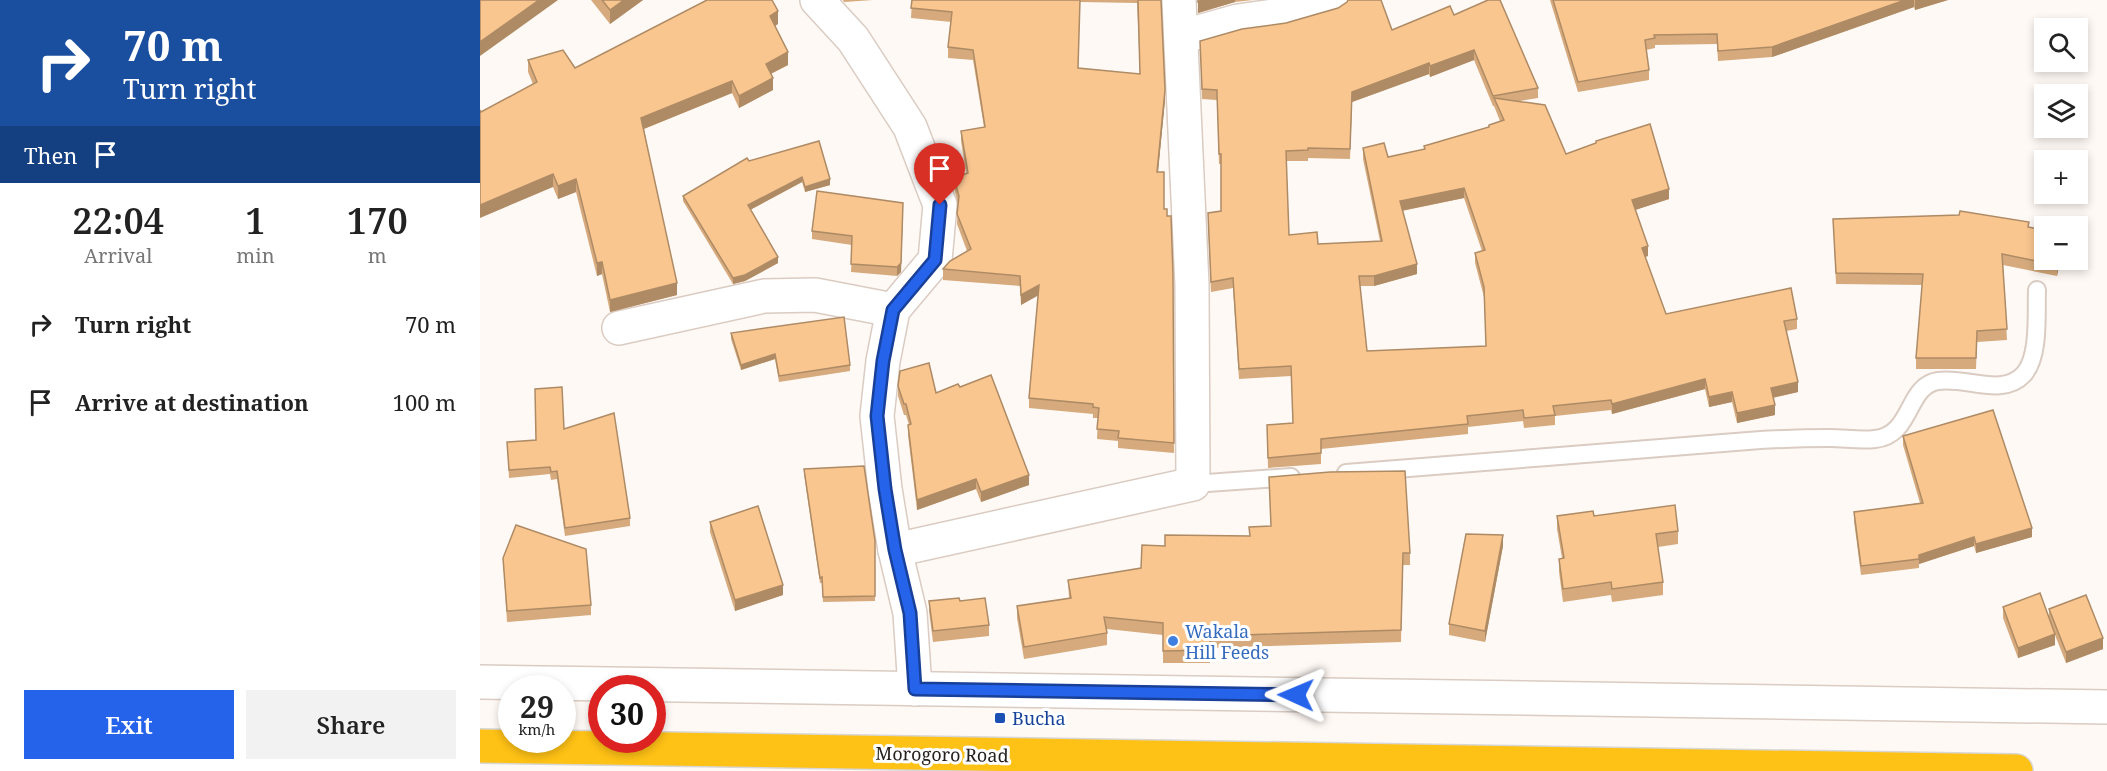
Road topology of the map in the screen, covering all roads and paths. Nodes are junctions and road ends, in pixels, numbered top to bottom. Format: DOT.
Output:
graph roads {
  1 [pos="817,0"];
  2 [pos="1179,0"];
  3 [pos="1333,0"];
  4 [pos="1181,37"];
  5 [pos="2037,290"];
  6 [pos="893,310"];
  7 [pos="619,328"];
  8 [pos="1334,474"];
  9 [pos="1311,476"];
  10 [pos="1193,484"];
  11 [pos="895,550"];
  12 [pos="480,682"];
  13 [pos="915,689"];
  14 [pos="2107,707"];
  15 [pos="480,746"];
  16 [pos="2016,771"];
  1 -- 6 [label="street"];
  2 -- 4 [label="street"];
  3 -- 4 [label="street"];
  4 -- 10 [label="street"];
  5 -- 8 [label="lane"];
  6 -- 7 [label="street"];
  6 -- 11 [label="street"];
  9 -- 10 [label="lane"];
  10 -- 11 [label="street"];
  11 -- 13 [label="street"];
  12 -- 13 [label="street"];
  13 -- 14 [label="street"];
  15 -- 16 [label="highway, Morogoro Road"];
}
